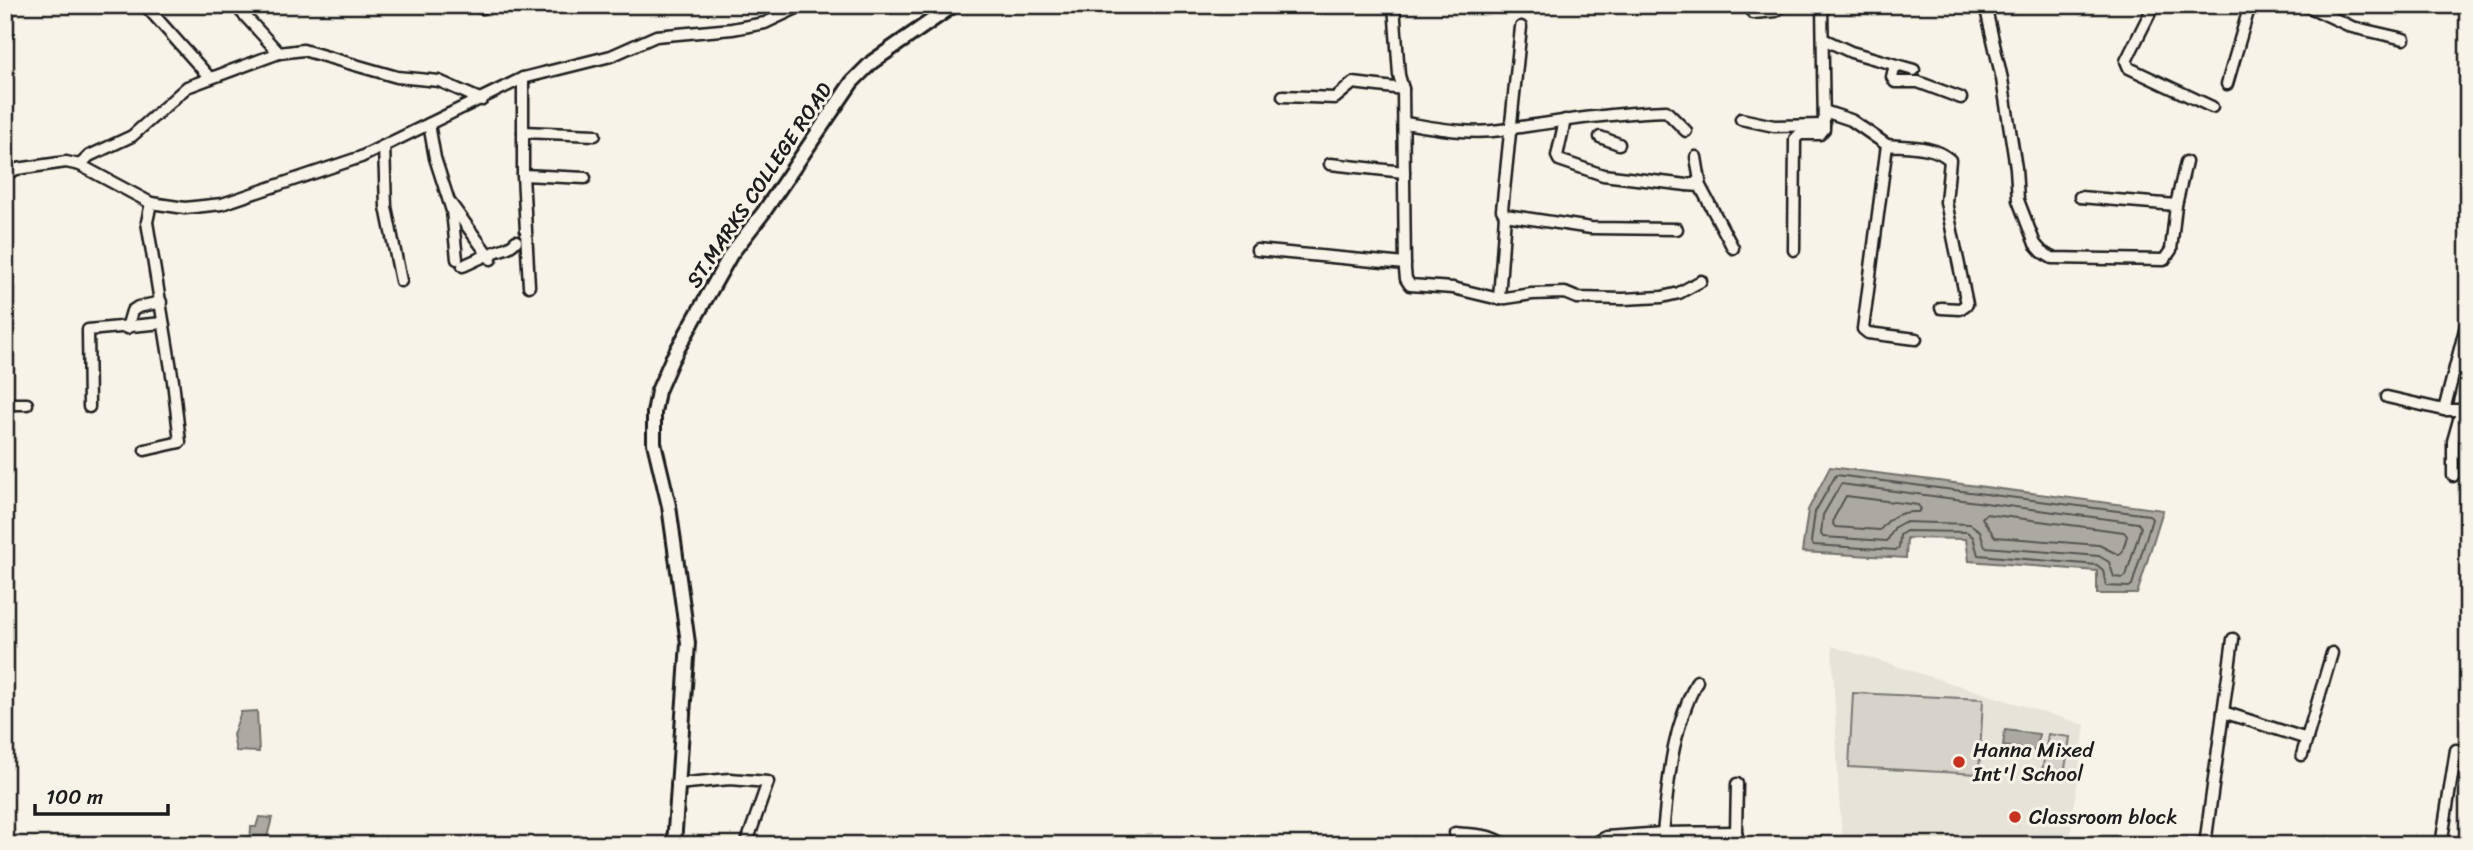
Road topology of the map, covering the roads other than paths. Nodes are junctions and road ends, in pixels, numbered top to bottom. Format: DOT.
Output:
graph roads {
  1 [pos="145,5"];
  2 [pos="235,5"];
  3 [pos="472,5"];
  4 [pos="482,5"];
  5 [pos="803,5"];
  6 [pos="954,5"];
  7 [pos="1394,5"];
  8 [pos="1751,5"];
  9 [pos="1782,5"];
  10 [pos="1822,5"];
  11 [pos="1985,5"];
  12 [pos="2154,5"];
  13 [pos="2250,5"];
  14 [pos="2305,5"];
  15 [pos="1521,27"];
  16 [pos="2404,38"];
  17 [pos="1823,39"];
  18 [pos="279,53"];
  19 [pos="1895,65"];
  20 [pos="1914,70"];
  21 [pos="210,78"];
  22 [pos="523,78"];
  23 [pos="2227,84"];
  24 [pos="1403,89"];
  25 [pos="1283,96"];
  26 [pos="1961,99"];
  27 [pos="482,100"];
  28 [pos="2212,107"];
  29 [pos="1824,111"];
  30 [pos="1741,119"];
  31 [pos="1565,120"];
  32 [pos="1405,123"];
  33 [pos="429,124"];
  34 [pos="1824,125"];
  35 [pos="1511,127"];
  36 [pos="1686,131"];
  37 [pos="523,132"];
  38 [pos="596,135"];
  39 [pos="1600,137"];
  40 [pos="1619,144"];
  41 [pos="1887,145"];
  42 [pos="384,146"];
  43 [pos="1696,157"];
  44 [pos="2186,162"];
  45 [pos="1330,163"];
  46 [pos="80,165"];
  47 [pos="1404,172"];
  48 [pos="5,174"];
  49 [pos="523,175"];
  50 [pos="585,178"];
  51 [pos="1688,185"];
  52 [pos="2080,197"];
  53 [pos="449,201"];
  54 [pos="150,203"];
  55 [pos="2176,205"];
  56 [pos="1506,215"];
  57 [pos="1676,229"];
  58 [pos="516,242"];
  59 [pos="1733,248"];
  60 [pos="1257,250"];
  61 [pos="1794,250"];
  62 [pos="490,258"];
  63 [pos="1405,264"];
  64 [pos="401,281"];
  65 [pos="1701,281"];
  66 [pos="529,286"];
  67 [pos="1499,299"];
  68 [pos="161,302"];
  69 [pos="1941,308"];
  70 [pos="2468,318"];
  71 [pos="163,323"];
  72 [pos="127,328"];
  73 [pos="1916,339"];
  74 [pos="2387,397"];
  75 [pos="5,404"];
  76 [pos="27,404"];
  77 [pos="89,407"];
  78 [pos="2444,410"];
  79 [pos="2465,410"];
  80 [pos="145,450"];
  81 [pos="2453,476"];
  82 [pos="2233,639"];
  83 [pos="2332,653"];
  84 [pos="1697,681"];
  85 [pos="2223,712"];
  86 [pos="2307,739"];
  87 [pos="2468,752"];
  88 [pos="2302,755"];
  89 [pos="677,784"];
  90 [pos="1737,785"];
  91 [pos="1736,832"];
  92 [pos="1455,833"];
  93 [pos="1663,833"];
  94 [pos="674,845"];
  95 [pos="746,845"];
  96 [pos="1505,845"];
  97 [pos="1598,845"];
  98 [pos="1740,845"];
  99 [pos="2205,845"];
  100 [pos="2441,845"];
  1 -- 21 [label="street"];
  2 -- 18 [label="street"];
  3 -- 4 [label="street"];
  5 -- 22 [label="street"];
  6 -- 89 [label="main road, ST.MARKS COLLEGE ROAD"];
  7 -- 24 [label="street"];
  8 -- 9 [label="street"];
  10 -- 17 [label="street"];
  11 -- 55 [label="street"];
  12 -- 28 [label="street"];
  13 -- 23 [label="street"];
  14 -- 16 [label="street"];
  15 -- 35 [label="street"];
  17 -- 19 [label="street"];
  17 -- 29 [label="street"];
  18 -- 21 [label="street"];
  18 -- 27 [label="street"];
  19 -- 20 [label="street"];
  19 -- 26 [label="street"];
  21 -- 46 [label="street"];
  22 -- 27 [label="street"];
  22 -- 37 [label="street"];
  24 -- 25 [label="street"];
  24 -- 32 [label="street"];
  27 -- 33 [label="street"];
  29 -- 34 [label="street"];
  29 -- 41 [label="street"];
  30 -- 34 [label="street"];
  31 -- 35 [label="street"];
  31 -- 36 [label="street"];
  31 -- 51 [label="street"];
  32 -- 35 [label="street"];
  32 -- 47 [label="street"];
  33 -- 42 [label="street"];
  33 -- 53 [label="street"];
  34 -- 61 [label="street"];
  35 -- 56 [label="street"];
  37 -- 38 [label="street"];
  37 -- 49 [label="street"];
  39 -- 40 [label="street"];
  41 -- 69 [label="street"];
  41 -- 73 [label="street"];
  42 -- 54 [label="street"];
  42 -- 64 [label="street"];
  43 -- 51 [label="street"];
  44 -- 55 [label="street"];
  45 -- 47 [label="street"];
  46 -- 48 [label="street"];
  46 -- 54 [label="street"];
  47 -- 63 [label="street"];
  49 -- 50 [label="street"];
  49 -- 66 [label="street"];
  51 -- 59 [label="street"];
  52 -- 55 [label="street"];
  53 -- 62 [label="street"];
  53 -- 62 [label="street"];
  54 -- 68 [label="street"];
  56 -- 57 [label="street"];
  56 -- 67 [label="street"];
  58 -- 62 [label="street"];
  60 -- 63 [label="street"];
  63 -- 67 [label="street"];
  65 -- 67 [label="street"];
  68 -- 71 [label="street"];
  68 -- 72 [label="street"];
  70 -- 78 [label="street"];
  71 -- 72 [label="street"];
  71 -- 80 [label="street"];
  72 -- 77 [label="street"];
  74 -- 78 [label="street"];
  75 -- 76 [label="street"];
  78 -- 79 [label="street"];
  79 -- 81 [label="street"];
  82 -- 85 [label="street"];
  83 -- 86 [label="street"];
  84 -- 93 [label="street"];
  85 -- 86 [label="street"];
  85 -- 99 [label="street"];
  86 -- 88 [label="street"];
  87 -- 100 [label="street"];
  89 -- 94 [label="main road, ST.MARKS COLLEGE ROAD"];
  89 -- 95 [label="street"];
  90 -- 91 [label="street"];
  91 -- 93 [label="street"];
  91 -- 98 [label="street"];
  92 -- 96 [label="street"];
  93 -- 97 [label="street"];
}
